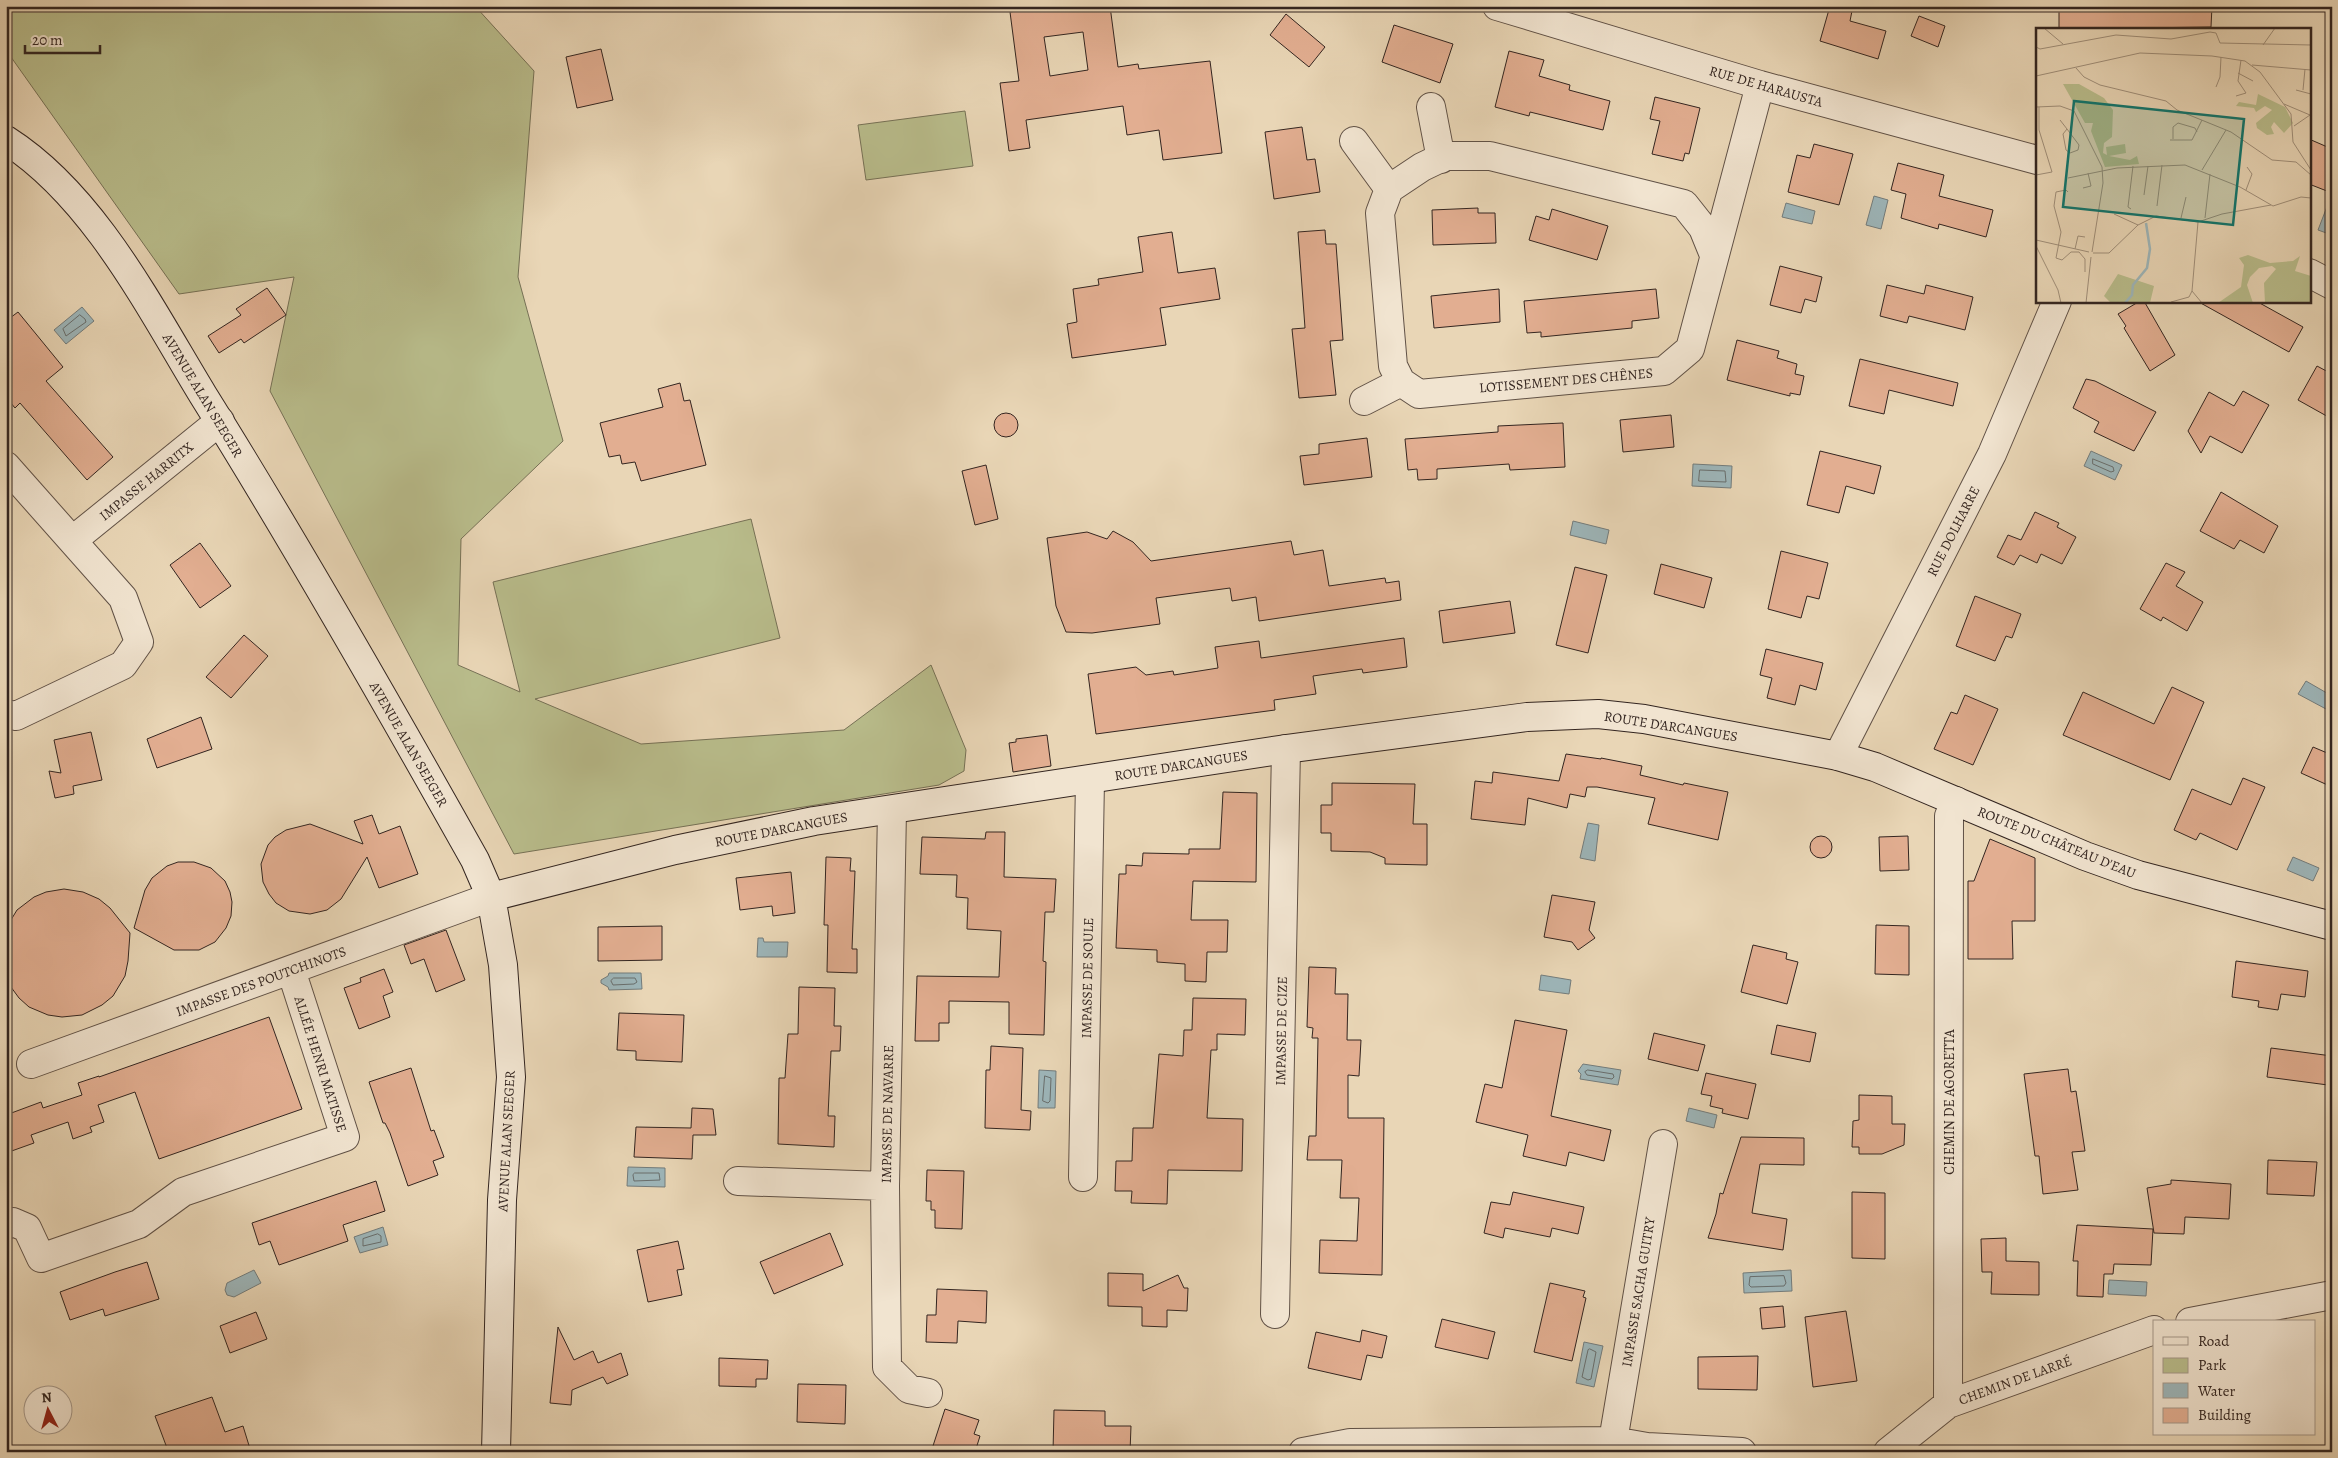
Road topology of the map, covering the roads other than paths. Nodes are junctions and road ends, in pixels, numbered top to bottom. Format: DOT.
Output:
graph roads {
  1 [pos="1497,6"];
  2 [pos="1760,85"];
  3 [pos="1431,107"];
  4 [pos="6,140"];
  5 [pos="1354,141"];
  6 [pos="1440,159"];
  7 [pos="2036,160"];
  8 [pos="1389,189"];
  9 [pos="1730,195"];
  10 [pos="1684,204"];
  11 [pos="1714,255"];
  12 [pos="2310,274"];
  13 [pos="2332,285"];
  14 [pos="2057,302"];
  15 [pos="1401,382"];
  16 [pos="1364,401"];
  17 [pos="220,421"];
  18 [pos="6,466"];
  19 [pos="73,540"];
  20 [pos="6,714"];
  21 [pos="1286,749"];
  22 [pos="1838,756"];
  23 [pos="1875,767"];
  24 [pos="1090,780"];
  25 [pos="1956,801"];
  26 [pos="892,810"];
  27 [pos="491,897"];
  28 [pos="2332,926"];
  29 [pos="291,970"];
  30 [pos="31,1064"];
  31 [pos="1663,1144"];
  32 [pos="1083,1177"];
  33 [pos="738,1181"];
  34 [pos="885,1186"];
  35 [pos="6,1224"];
  36 [pos="2332,1294"];
  37 [pos="1275,1314"];
  38 [pos="2200,1320"];
  39 [pos="2153,1330"];
  40 [pos="928,1393"];
  41 [pos="1948,1404"];
  42 [pos="1613,1440"];
  43 [pos="496,1452"];
  44 [pos="1302,1452"];
  45 [pos="1742,1452"];
  46 [pos="1888,1452"];
  1 -- 2 [label="street, RUE DE HARAUSTA"];
  2 -- 7 [label="street, RUE DE HARAUSTA"];
  2 -- 9 [label="street, LOTISSEMENT DES CHÊNES"];
  3 -- 6 [label="street"];
  4 -- 17 [label="street, AVENUE ALAN SEEGER"];
  5 -- 8 [label="street"];
  6 -- 8 [label="street"];
  6 -- 10 [label="street"];
  8 -- 15 [label="street"];
  9 -- 10 [label="street"];
  9 -- 11 [label="street, LOTISSEMENT DES CHÊNES"];
  10 -- 11 [label="street"];
  11 -- 15 [label="street, LOTISSEMENT DES CHÊNES"];
  12 -- 13 [label="street"];
  14 -- 22 [label="street, RUE DOLHARRE"];
  15 -- 16 [label="street"];
  17 -- 19 [label="street, IMPASSE HARRITX"];
  17 -- 27 [label="street, AVENUE ALAN SEEGER"];
  18 -- 19 [label="street"];
  19 -- 20 [label="street"];
  21 -- 22 [label="street, ROUTE D'ARCANGUES"];
  21 -- 24 [label="street, ROUTE D'ARCANGUES"];
  21 -- 37 [label="street, IMPASSE DE CIZE"];
  22 -- 23 [label="street, ROUTE D'ARCANGUES"];
  23 -- 25 [label="street, ROUTE DU CHÂTEAU D'EAU"];
  24 -- 26 [label="street, ROUTE D'ARCANGUES"];
  24 -- 32 [label="street, IMPASSE DE SOULE"];
  25 -- 28 [label="street, ROUTE DU CHÂTEAU D'EAU"];
  25 -- 41 [label="street, CHEMIN DE AGORETTA"];
  26 -- 27 [label="street, ROUTE D'ARCANGUES"];
  26 -- 34 [label="street, IMPASSE DE NAVARRE"];
  27 -- 29 [label="street, IMPASSE DES POUTCHINOTS"];
  27 -- 43 [label="street, AVENUE ALAN SEEGER"];
  29 -- 30 [label="street, IMPASSE DES POUTCHINOTS"];
  29 -- 35 [label="street, ALLÉE HENRI MATISSE"];
  31 -- 42 [label="street, IMPASSE SACHA GUITRY"];
  33 -- 34 [label="street"];
  34 -- 40 [label="street, IMPASSE DE NAVARRE"];
  36 -- 38 [label="street"];
  39 -- 41 [label="street, CHEMIN DE LARRÉ"];
  41 -- 46 [label="street, CHEMIN DE LARRÉ"];
  42 -- 44 [label="street"];
  42 -- 45 [label="street"];
}
